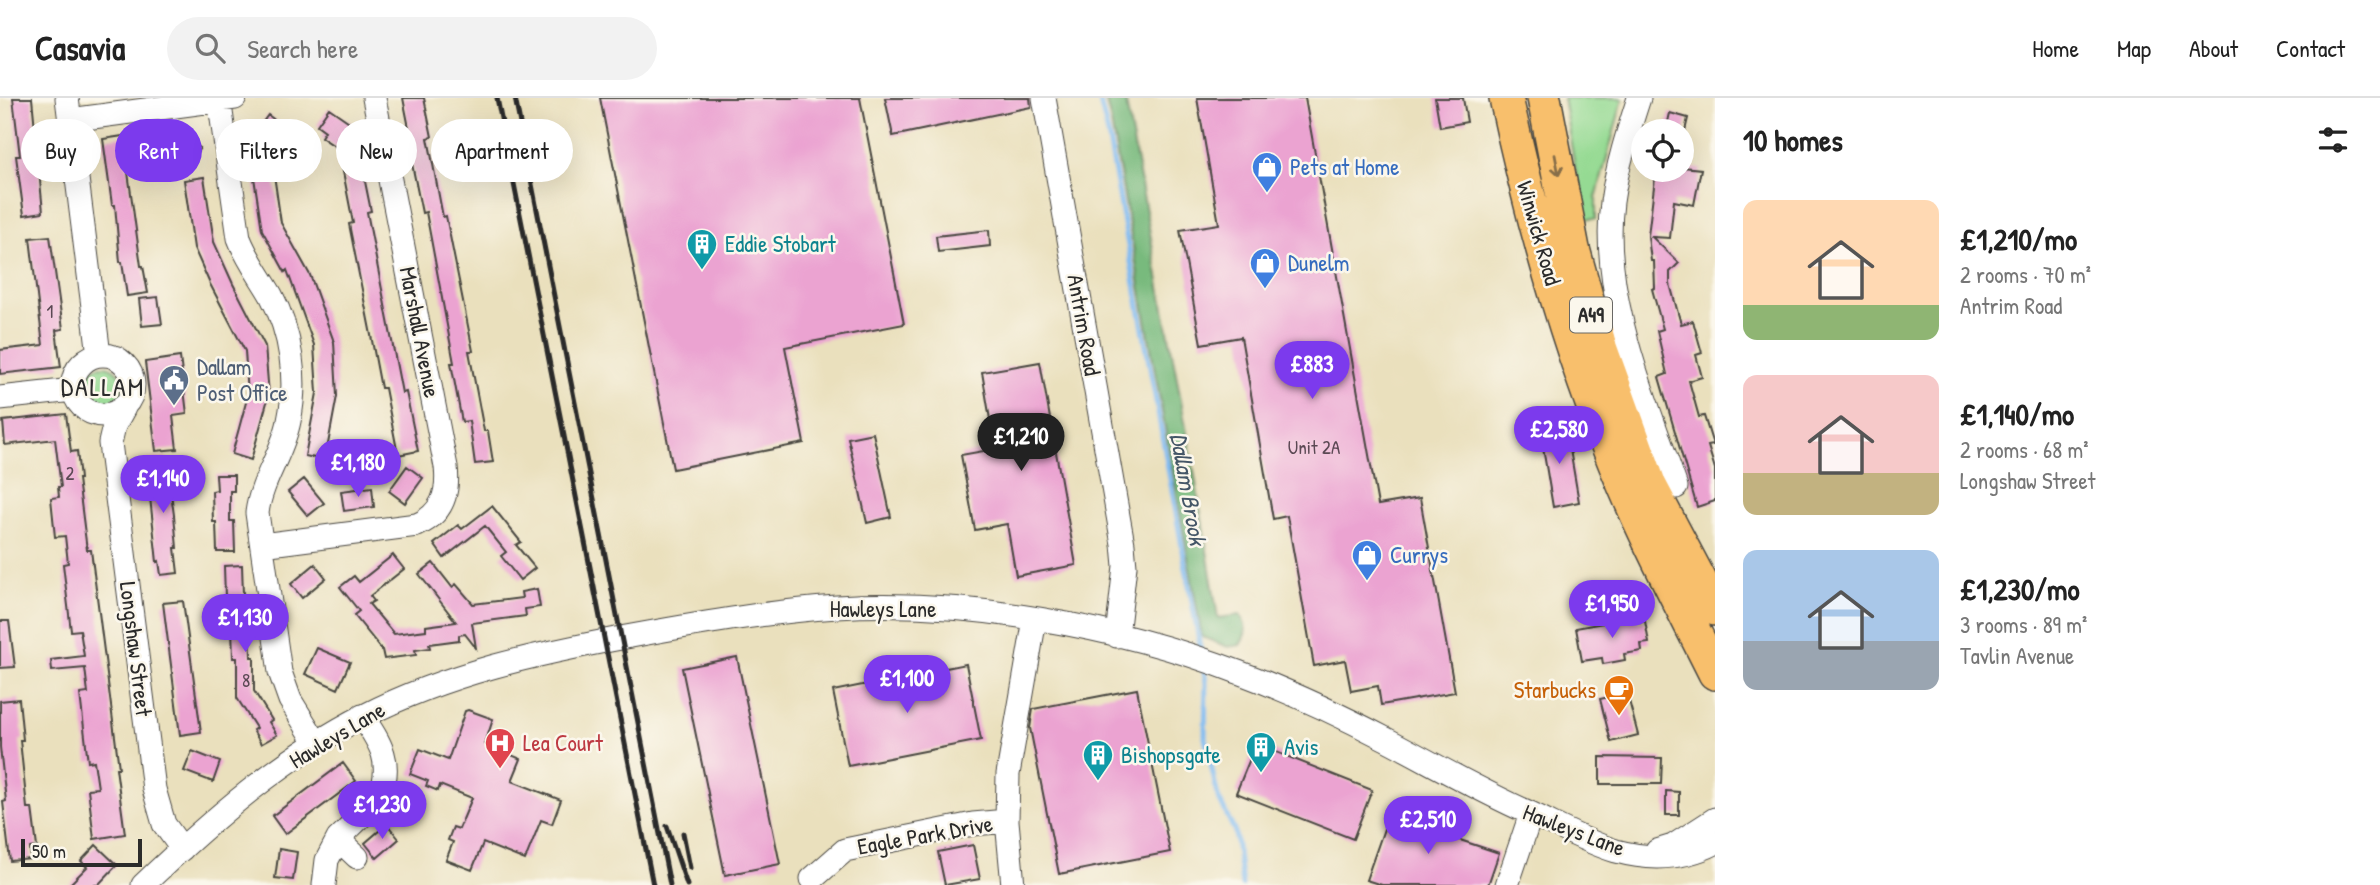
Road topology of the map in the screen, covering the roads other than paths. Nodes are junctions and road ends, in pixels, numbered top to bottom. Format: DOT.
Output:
graph roads {
  1 [pos="374,98"];
  2 [pos="1044,98"];
  3 [pos="1506,98"];
  4 [pos="1544,98"];
  5 [pos="1639,98"];
  6 [pos="224,99"];
  7 [pos="68,109"];
  8 [pos="99,355"];
  9 [pos="73,390"];
  10 [pos="0,398"];
  11 [pos="124,408"];
  12 [pos="88,411"];
  13 [pos="110,443"];
  14 [pos="1676,487"];
  15 [pos="262,545"];
  16 [pos="1715,609"];
  17 [pos="1035,619"];
  18 [pos="1117,636"];
  19 [pos="1715,673"];
  20 [pos="362,716"];
  21 [pos="316,742"];
  22 [pos="1715,801"];
  23 [pos="1531,814"];
  24 [pos="1715,819"];
  25 [pos="1007,821"];
  26 [pos="1693,832"];
  27 [pos="338,839"];
  28 [pos="1715,843"];
  29 [pos="182,849"];
  30 [pos="1647,855"];
  31 [pos="357,857"];
  32 [pos="812,879"];
  33 [pos="147,884"];
  34 [pos="324,885"];
  35 [pos="1013,885"];
  36 [pos="1507,885"];
  1 -- 15 [label="street, Marshall Avenue"];
  2 -- 18 [label="street, Antrim Road"];
  3 -- 19 [label="highway, Winwick Road / A49"];
  4 -- 16 [label="highway, Winwick Road / A49, one-way"];
  5 -- 14 [label="street"];
  6 -- 7 [label="street"];
  6 -- 15 [label="street"];
  7 -- 8 [label="street"];
  8 -- 9 [label="street"];
  8 -- 11 [label="street"];
  9 -- 10 [label="street"];
  9 -- 12 [label="street"];
  11 -- 12 [label="street"];
  11 -- 13 [label="street, Longshaw Street"];
  12 -- 13 [label="street, Longshaw Street"];
  13 -- 29 [label="street, Longshaw Street"];
  15 -- 21 [label="street"];
  17 -- 18 [label="street, Hawleys Lane"];
  17 -- 20 [label="street, Hawleys Lane"];
  17 -- 25 [label="street, Eagle Park Drive"];
  18 -- 23 [label="street, Hawleys Lane"];
  20 -- 21 [label="street, Hawleys Lane"];
  20 -- 27 [label="street"];
  21 -- 29 [label="street, Hawleys Lane"];
  22 -- 26 [label="street"];
  23 -- 30 [label="street, Hawleys Lane"];
  23 -- 36 [label="street"];
  24 -- 26 [label="street, Hawleys Lane"];
  25 -- 32 [label="street, Eagle Park Drive"];
  25 -- 35 [label="street, Eagle Park Drive"];
  26 -- 30 [label="street, Hawleys Lane"];
  27 -- 31 [label="street"];
  27 -- 34 [label="street"];
  28 -- 30 [label="street, Hawleys Lane"];
  29 -- 33 [label="street, Hawleys Lane"];
}
